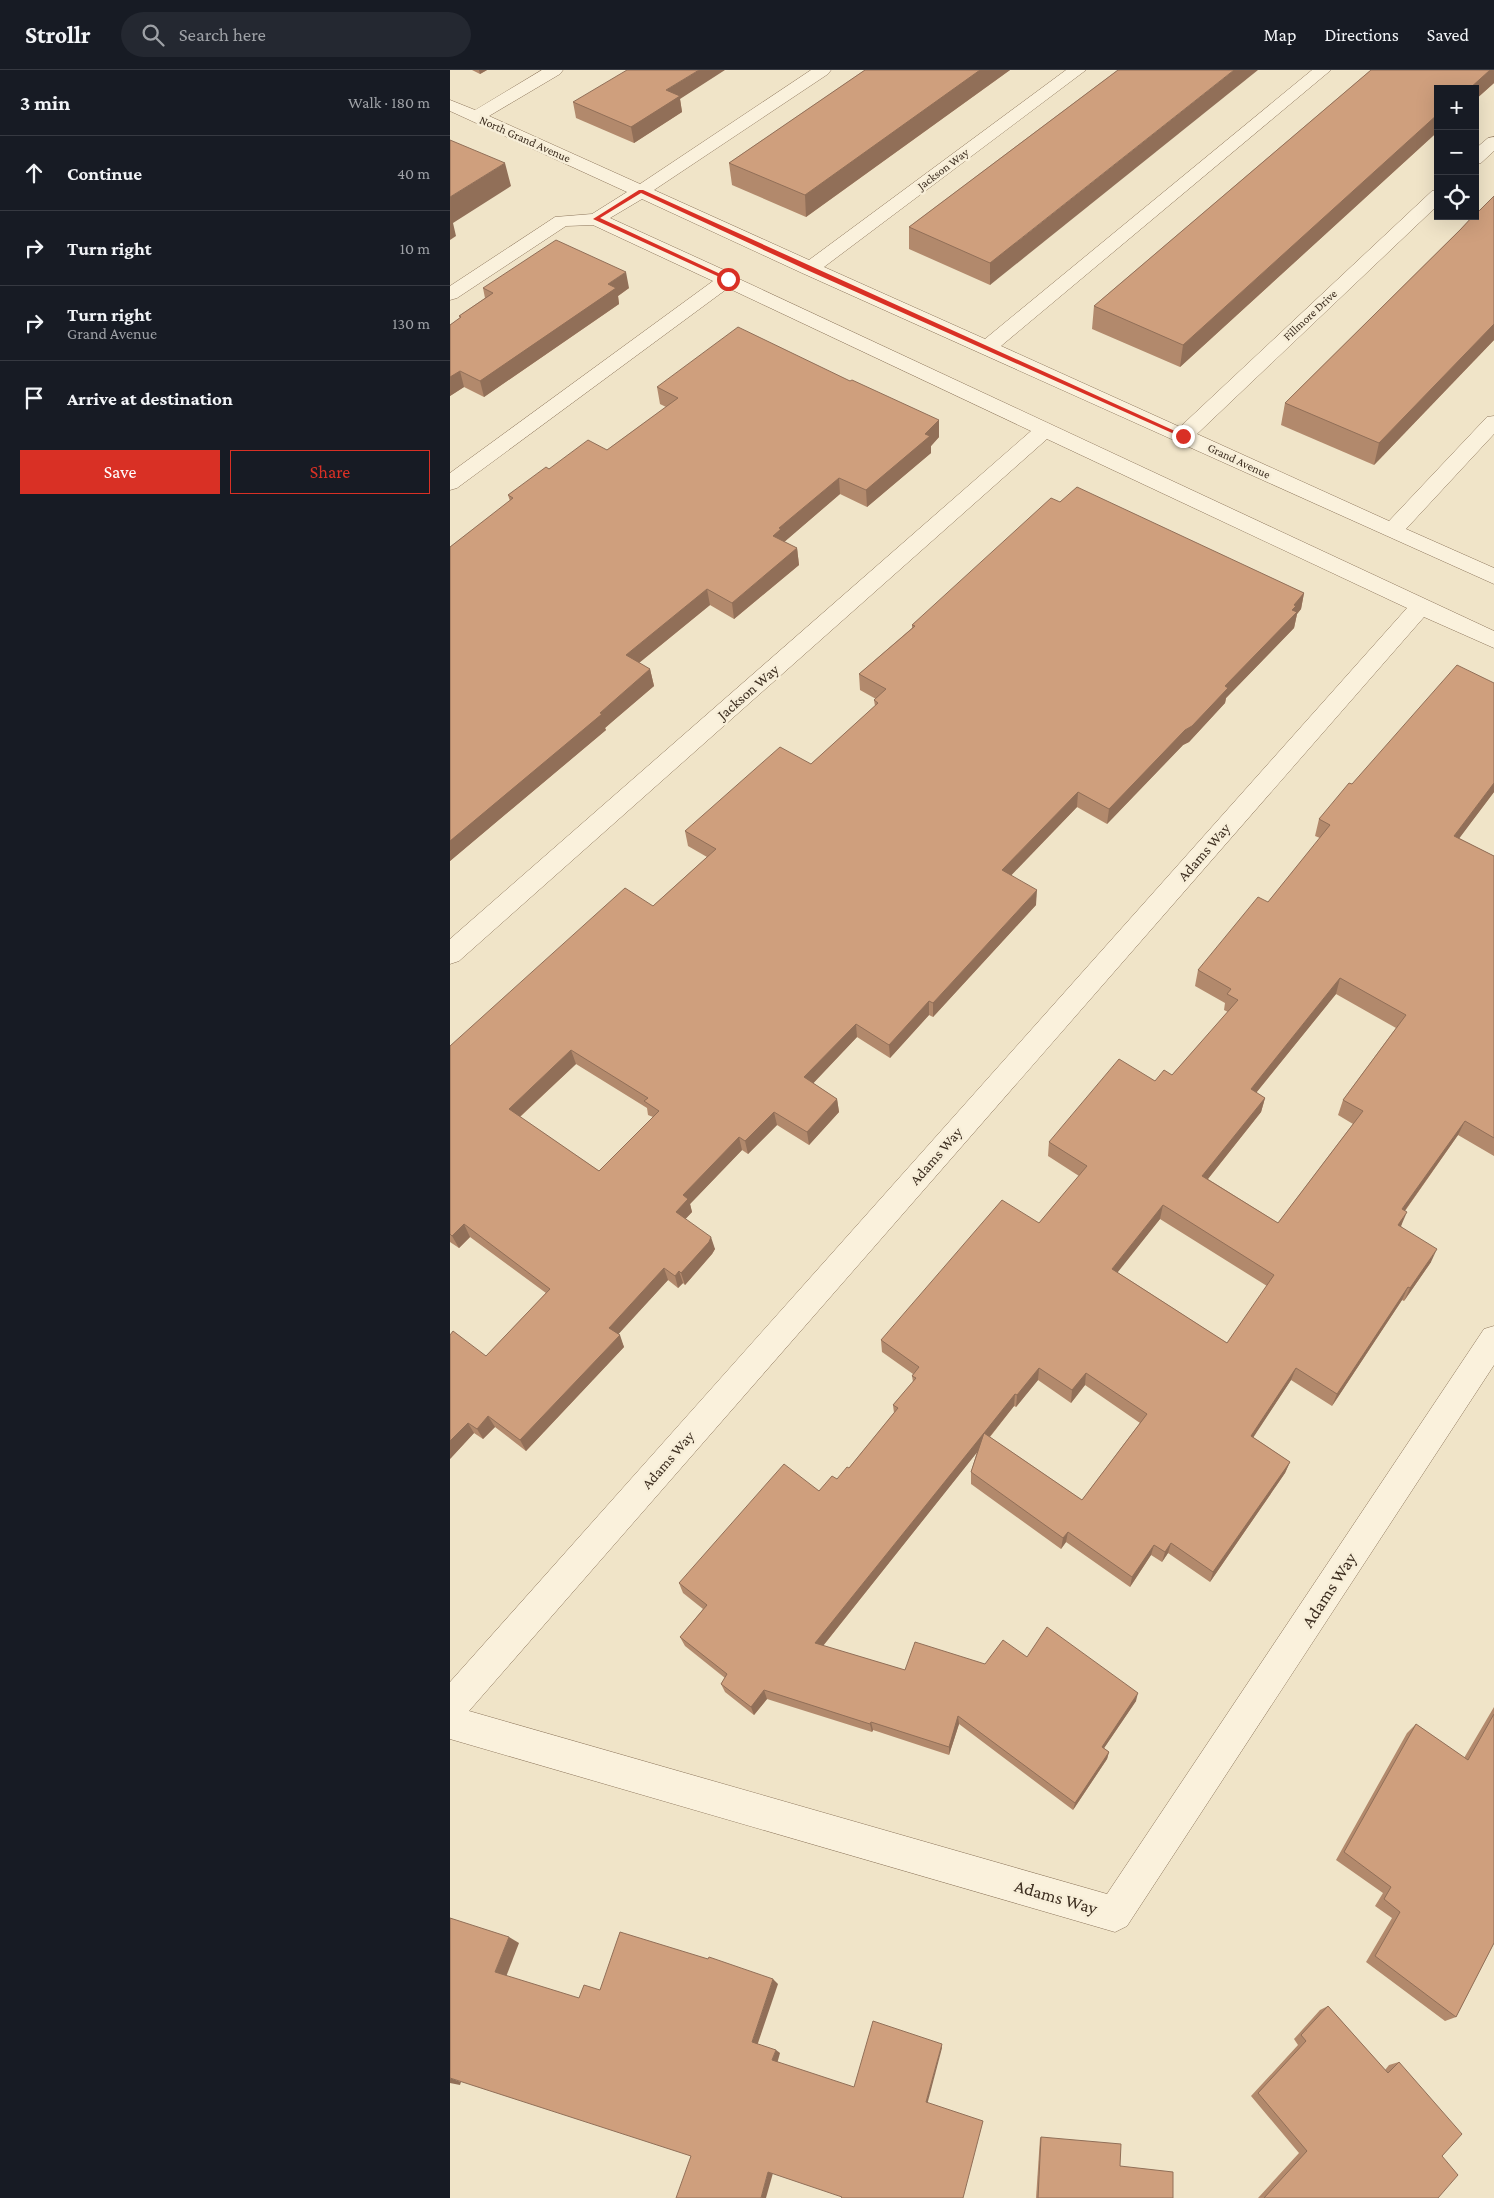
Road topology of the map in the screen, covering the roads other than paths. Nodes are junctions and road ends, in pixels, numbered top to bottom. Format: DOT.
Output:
graph roads {
  1 [pos="554,70"];
  2 [pos="822,70"];
  3 [pos="1077,70"];
  4 [pos="1322,70"];
  5 [pos="450,105"];
  6 [pos="476,117"];
  7 [pos="1494,142"];
  8 [pos="1479,156"];
  9 [pos="601,174"];
  10 [pos="641,191"];
  11 [pos="1434,199"];
  12 [pos="596,219"];
  13 [pos="809,269"];
  14 [pos="728,279"];
  15 [pos="450,294"];
  16 [pos="987,348"];
  17 [pos="1494,422"];
  18 [pos="1046,429"];
  19 [pos="1183,436"];
  20 [pos="450,483"];
  21 [pos="1392,531"];
  22 [pos="1494,577"];
  23 [pos="1422,605"];
  24 [pos="1494,640"];
  25 [pos="450,954"];
  26 [pos="1494,1339"];
  27 [pos="450,1707"];
  28 [pos="450,1722"];
  1 -- 6 [label="street"];
  2 -- 10 [label="street"];
  3 -- 13 [label="street, Jackson Way"];
  4 -- 16 [label="street"];
  5 -- 6 [label="street, North Grand Avenue"];
  6 -- 9 [label="street, North Grand Avenue"];
  7 -- 8 [label="street"];
  9 -- 10 [label="street, Grand Avenue"];
  10 -- 12 [label="street"];
  10 -- 13 [label="street, Grand Avenue"];
  11 -- 19 [label="street, Fillmore Drive"];
  12 -- 14 [label="street"];
  12 -- 15 [label="street"];
  13 -- 16 [label="street, Grand Avenue"];
  14 -- 18 [label="street"];
  14 -- 20 [label="street"];
  16 -- 19 [label="street, Grand Avenue"];
  17 -- 21 [label="street"];
  18 -- 23 [label="street"];
  18 -- 25 [label="street, Jackson Way"];
  19 -- 21 [label="street, Grand Avenue"];
  21 -- 22 [label="street, Grand Avenue"];
  23 -- 24 [label="street"];
  23 -- 27 [label="street, Adams Way"];
  26 -- 28 [label="street, Adams Way"];
}
